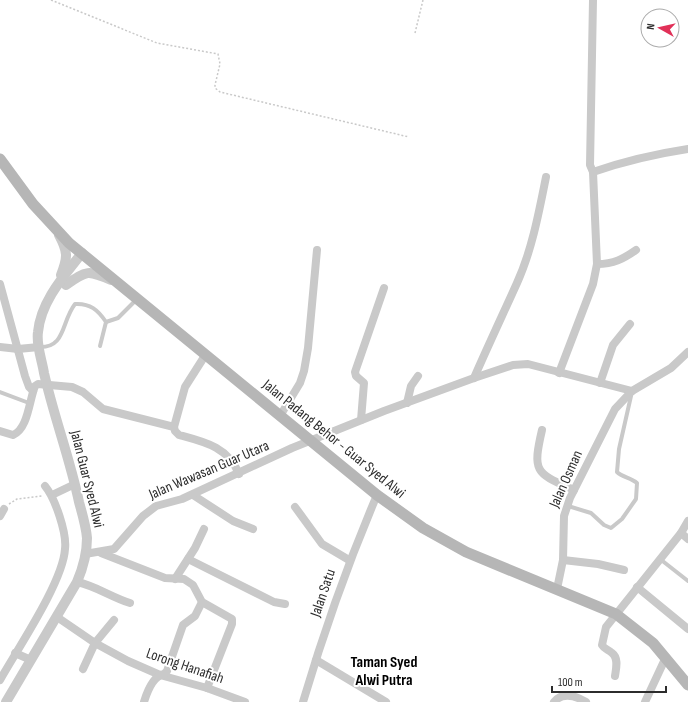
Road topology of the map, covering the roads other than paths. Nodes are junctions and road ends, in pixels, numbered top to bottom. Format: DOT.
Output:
graph roads {
  1 [pos="593,0"];
  2 [pos="688,149"];
  3 [pos="0,159"];
  4 [pos="594,172"];
  5 [pos="546,177"];
  6 [pos="56,229"];
  7 [pos="317,250"];
  8 [pos="636,250"];
  9 [pos="85,256"];
  10 [pos="597,264"];
  11 [pos="117,282"];
  12 [pos="0,284"];
  13 [pos="62,284"];
  14 [pos="384,288"];
  15 [pos="137,298"];
  16 [pos="106,322"];
  17 [pos="630,324"];
  18 [pos="100,346"];
  19 [pos="0,347"];
  20 [pos="39,347"];
  21 [pos="18,349"];
  22 [pos="688,352"];
  23 [pos="206,354"];
  24 [pos="559,373"];
  25 [pos="418,376"];
  26 [pos="474,378"];
  27 [pos="600,383"];
  28 [pos="47,384"];
  29 [pos="33,391"];
  30 [pos="0,392"];
  31 [pos="632,392"];
  32 [pos="29,403"];
  33 [pos="407,403"];
  34 [pos="280,416"];
  35 [pos="361,420"];
  36 [pos="174,426"];
  37 [pos="542,430"];
  38 [pos="0,431"];
  39 [pos="310,441"];
  40 [pos="239,474"];
  41 [pos="75,484"];
  42 [pos="45,486"];
  43 [pos="574,490"];
  44 [pos="52,495"];
  45 [pos="193,495"];
  46 [pos="377,495"];
  47 [pos="568,506"];
  48 [pos="295,507"];
  49 [pos="688,521"];
  50 [pos="204,529"];
  51 [pos="254,529"];
  52 [pos="681,533"];
  53 [pos="688,539"];
  54 [pos="100,552"];
  55 [pos="85,554"];
  56 [pos="188,559"];
  57 [pos="659,559"];
  58 [pos="349,560"];
  59 [pos="563,560"];
  60 [pos="624,570"];
  61 [pos="175,579"];
  62 [pos="688,581"];
  63 [pos="77,582"];
  64 [pos="637,587"];
  65 [pos="557,589"];
  66 [pos="202,602"];
  67 [pos="130,603"];
  68 [pos="285,604"];
  69 [pos="616,614"];
  70 [pos="57,617"];
  71 [pos="114,620"];
  72 [pos="688,628"];
  73 [pos="96,643"];
  74 [pos="15,653"];
  75 [pos="666,657"];
  76 [pos="30,660"];
  77 [pos="316,660"];
  78 [pos="83,669"];
  79 [pos="160,675"];
  80 [pos="615,676"];
  81 [pos="0,680"];
  82 [pos="688,685"];
  83 [pos="207,688"];
  84 [pos="6,702"];
  85 [pos="144,702"];
  86 [pos="245,702"];
  87 [pos="303,702"];
  88 [pos="386,702"];
  89 [pos="554,702"];
  90 [pos="586,702"];
  91 [pos="644,702"];
  1 -- 4 [label="street"];
  2 -- 4 [label="street"];
  3 -- 6 [label="main road, Jalan Padang Behor - Guar Syed Alwi"];
  4 -- 10 [label="street"];
  5 -- 26 [label="street"];
  6 -- 9 [label="main road, Jalan Padang Behor - Guar Syed Alwi"];
  6 -- 13 [label="street"];
  7 -- 34 [label="street"];
  8 -- 10 [label="street"];
  9 -- 11 [label="main road, Jalan Padang Behor - Guar Syed Alwi"];
  9 -- 13 [label="street, Jalan Guar Syed Alwi"];
  10 -- 24 [label="street"];
  11 -- 13 [label="street"];
  11 -- 15 [label="main road, Jalan Padang Behor - Guar Syed Alwi"];
  12 -- 21 [label="street"];
  13 -- 20 [label="street, Jalan Guar Syed Alwi"];
  14 -- 35 [label="street"];
  15 -- 16 [label="lane"];
  15 -- 23 [label="main road, Jalan Padang Behor - Guar Syed Alwi"];
  16 -- 18 [label="lane"];
  16 -- 20 [label="lane"];
  17 -- 27 [label="street"];
  19 -- 21 [label="street"];
  20 -- 21 [label="street"];
  20 -- 28 [label="street, Jalan Guar Syed Alwi"];
  21 -- 29 [label="street"];
  22 -- 31 [label="street, Jalan Osman"];
  23 -- 34 [label="main road, Jalan Padang Behor - Guar Syed Alwi"];
  23 -- 36 [label="street"];
  24 -- 26 [label="street, Jalan Wawasan Guar Utara"];
  24 -- 27 [label="street, Jalan Wawasan Guar Utara"];
  25 -- 33 [label="street"];
  26 -- 33 [label="street, Jalan Wawasan Guar Utara"];
  27 -- 31 [label="street, Jalan Wawasan Guar Utara"];
  28 -- 29 [label="street"];
  28 -- 36 [label="street"];
  28 -- 41 [label="street, Jalan Guar Syed Alwi"];
  29 -- 32 [label="street"];
  30 -- 32 [label="lane"];
  31 -- 43 [label="street, Jalan Osman"];
  31 -- 47 [label="lane"];
  32 -- 38 [label="street"];
  33 -- 35 [label="street, Jalan Wawasan Guar Utara"];
  34 -- 39 [label="main road, Jalan Padang Behor - Guar Syed Alwi"];
  35 -- 39 [label="street, Jalan Wawasan Guar Utara"];
  36 -- 40 [label="street"];
  37 -- 43 [label="street"];
  39 -- 40 [label="street, Jalan Wawasan Guar Utara"];
  39 -- 46 [label="main road, Jalan Padang Behor - Guar Syed Alwi"];
  40 -- 45 [label="street, Jalan Wawasan Guar Utara"];
  41 -- 44 [label="street"];
  41 -- 55 [label="street, Jalan Guar Syed Alwi"];
  42 -- 44 [label="street"];
  43 -- 47 [label="street, Jalan Osman"];
  44 -- 74 [label="street"];
  45 -- 51 [label="street"];
  45 -- 54 [label="street, Jalan Wawasan Guar Utara"];
  46 -- 58 [label="street, Jalan Satu"];
  46 -- 65 [label="main road, Jalan Padang Behor - Guar Syed Alwi"];
  47 -- 59 [label="street, Jalan Osman"];
  48 -- 58 [label="street"];
  49 -- 52 [label="street"];
  50 -- 56 [label="street"];
  52 -- 53 [label="street"];
  52 -- 57 [label="street"];
  54 -- 55 [label="street, Jalan Wawasan Guar Utara"];
  54 -- 61 [label="street"];
  55 -- 63 [label="street, Jalan Guar Syed Alwi"];
  56 -- 61 [label="street"];
  56 -- 68 [label="street"];
  57 -- 62 [label="lane"];
  57 -- 64 [label="street"];
  58 -- 77 [label="street, Jalan Satu"];
  59 -- 60 [label="street"];
  59 -- 65 [label="street, Jalan Osman"];
  61 -- 66 [label="street"];
  63 -- 67 [label="street"];
  63 -- 70 [label="street, Jalan Guar Syed Alwi"];
  64 -- 69 [label="street"];
  64 -- 72 [label="street"];
  65 -- 69 [label="main road, Jalan Padang Behor - Guar Syed Alwi"];
  66 -- 79 [label="street"];
  66 -- 83 [label="street"];
  69 -- 75 [label="main road, Jalan Padang Behor - Guar Syed Alwi"];
  69 -- 80 [label="street"];
  70 -- 73 [label="street, Lorong Hanafiah"];
  70 -- 76 [label="street, Jalan Guar Syed Alwi"];
  71 -- 73 [label="street"];
  73 -- 78 [label="street"];
  73 -- 79 [label="street, Lorong Hanafiah"];
  74 -- 76 [label="street"];
  74 -- 81 [label="street"];
  75 -- 82 [label="main road, Jalan Padang Behor - Guar Syed Alwi"];
  75 -- 91 [label="street"];
  76 -- 84 [label="street, Jalan Guar Syed Alwi"];
  77 -- 87 [label="street, Jalan Satu"];
  77 -- 88 [label="street"];
  79 -- 83 [label="street, Lorong Hanafiah"];
  79 -- 85 [label="street"];
  83 -- 86 [label="street, Lorong Hanafiah"];
  89 -- 90 [label="street"];
}
